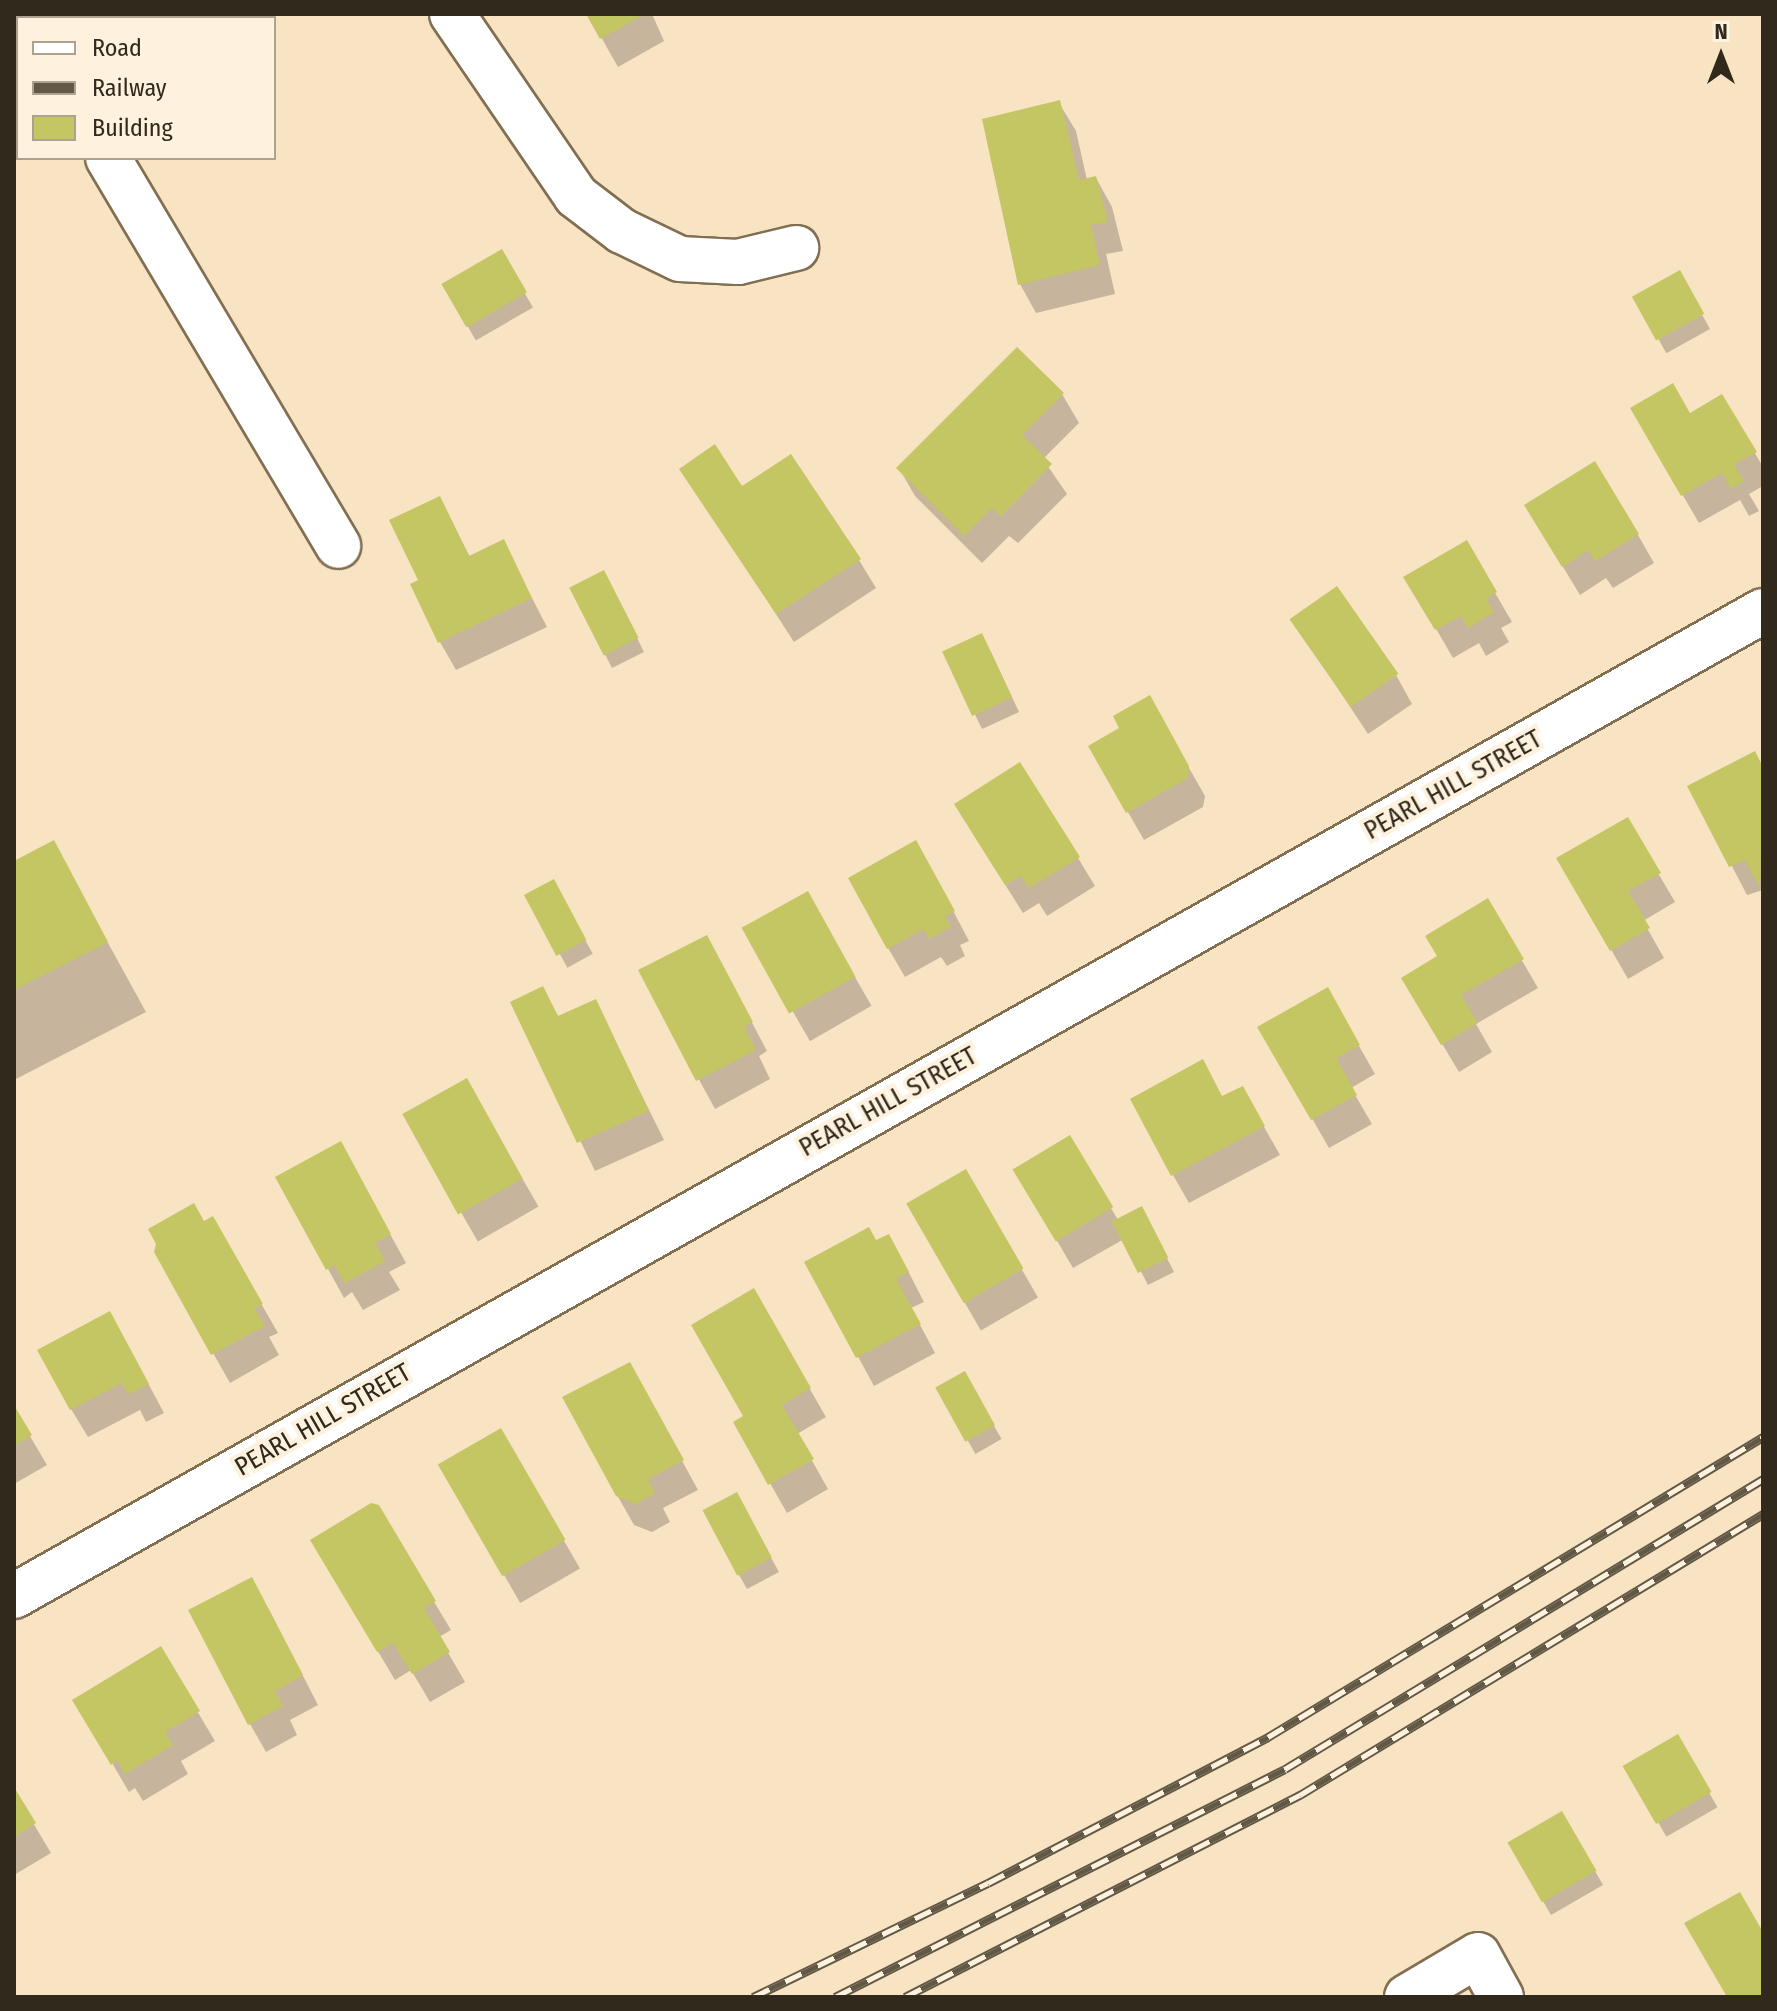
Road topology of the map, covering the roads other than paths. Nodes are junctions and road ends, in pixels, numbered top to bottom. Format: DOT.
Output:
graph roads {
  1 [pos="452,14"];
  2 [pos="109,160"];
  3 [pos="796,248"];
  4 [pos="338,546"];
  5 [pos="1763,611"];
  6 [pos="14,1596"];
  7 [pos="1407,1997"];
  8 [pos="1501,1997"];
  1 -- 3 [label="street"];
  2 -- 4 [label="street"];
  5 -- 6 [label="street, PEARL HILL STREET"];
  7 -- 8 [label="street"];
}
